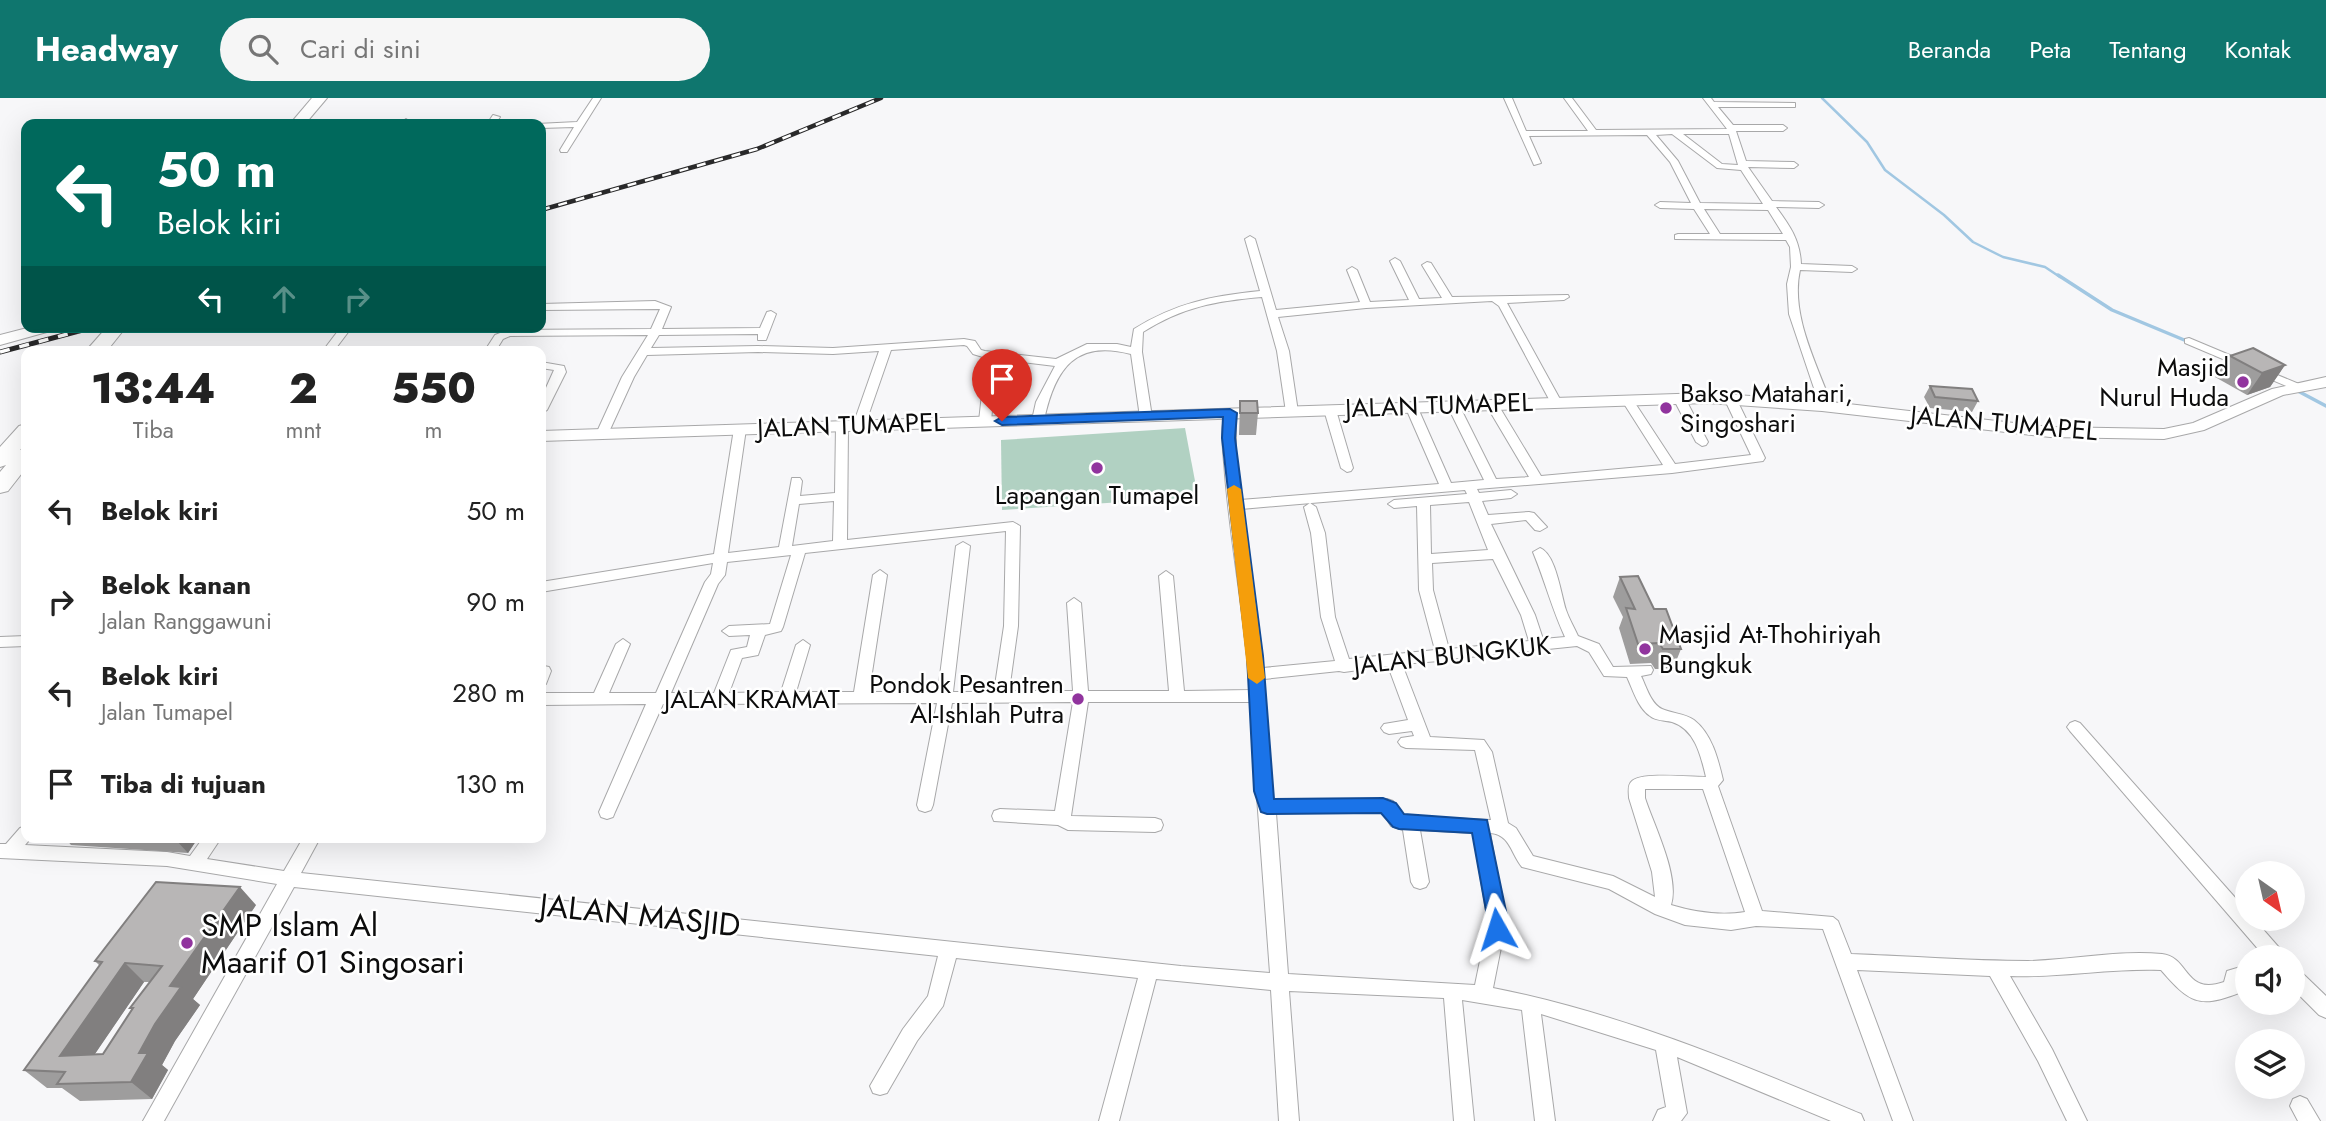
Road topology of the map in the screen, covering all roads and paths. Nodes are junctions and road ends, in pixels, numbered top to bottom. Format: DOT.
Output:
graph roads {
  1 [pos="320,98"];
  2 [pos="331,98"];
  3 [pos="597,98"];
  4 [pos="1508,98"];
  5 [pos="1568,98"];
  6 [pos="1710,101"];
  7 [pos="1791,105"];
  8 [pos="301,119"];
  9 [pos="312,119"];
  10 [pos="580,124"];
  11 [pos="546,125"];
  12 [pos="1783,128"];
  13 [pos="1732,129"];
  14 [pos="1648,131"];
  15 [pos="1673,131"];
  16 [pos="1593,132"];
  17 [pos="1523,134"];
  18 [pos="564,150"];
  19 [pos="1537,163"];
  20 [pos="1794,165"];
  21 [pos="1743,166"];
  22 [pos="1660,205"];
  23 [pos="1769,205"];
  24 [pos="1819,205"];
  25 [pos="1697,206"];
  26 [pos="1678,237"];
  27 [pos="1717,237"];
  28 [pos="1791,237"];
  29 [pos="1250,239"];
  30 [pos="1395,261"];
  31 [pos="1427,265"];
  32 [pos="1796,267"];
  33 [pos="1852,269"];
  34 [pos="1352,270"];
  35 [pos="1266,293"];
  36 [pos="1564,297"];
  37 [pos="1449,300"];
  38 [pos="1498,300"];
  39 [pos="1415,302"];
  40 [pos="1366,305"];
  41 [pos="546,307"];
  42 [pos="771,314"];
  43 [pos="1271,314"];
  44 [pos="764,331"];
  45 [pos="655,332"];
  46 [pos="26,333"];
  47 [pos="508,333"];
  48 [pos="546,333"];
  49 [pos="0,340"];
  50 [pos="2189,341"];
  51 [pos="493,346"];
  52 [pos="886,348"];
  53 [pos="758,349"];
  54 [pos="643,352"];
  55 [pos="1136,352"];
  56 [pos="992,355"];
  57 [pos="1063,361"];
  58 [pos="546,365"];
  59 [pos="2326,382"];
  60 [pos="2293,387"];
  61 [pos="1679,398"];
  62 [pos="1730,398"];
  63 [pos="1627,399"];
  64 [pos="546,400"];
  65 [pos="1555,401"];
  66 [pos="1491,403"];
  67 [pos="1453,405"];
  68 [pos="1826,406"];
  69 [pos="1411,407"];
  70 [pos="1330,410"];
  71 [pos="1292,412"];
  72 [pos="1230,413"];
  73 [pos="1146,416"];
  74 [pos="1038,420"];
  75 [pos="985,421"];
  76 [pos="850,426"];
  77 [pos="740,429"];
  78 [pos="602,434"];
  79 [pos="546,436"];
  80 [pos="1702,442"];
  81 [pos="18,461"];
  82 [pos="1347,468"];
  83 [pos="1672,469"];
  84 [pos="1537,480"];
  85 [pos="796,481"];
  86 [pos="1492,484"];
  87 [pos="0,486"];
  88 [pos="1447,488"];
  89 [pos="1472,491"];
  90 [pos="1511,494"];
  91 [pos="841,496"];
  92 [pos="793,501"];
  93 [pos="1423,502"];
  94 [pos="1394,504"];
  95 [pos="1310,507"];
  96 [pos="1236,510"];
  97 [pos="1483,520"];
  98 [pos="1539,527"];
  99 [pos="841,544"];
  100 [pos="963,546"];
  101 [pos="794,550"];
  102 [pos="1541,552"];
  103 [pos="1497,554"];
  104 [pos="1424,559"];
  105 [pos="718,567"];
  106 [pos="880,575"];
  107 [pos="1166,576"];
  108 [pos="546,586"];
  109 [pos="1074,603"];
  110 [pos="759,630"];
  111 [pos="21,631"];
  112 [pos="729,631"];
  113 [pos="0,633"];
  114 [pos="21,641"];
  115 [pos="0,642"];
  116 [pos="1574,642"];
  117 [pos="622,644"];
  118 [pos="803,645"];
  119 [pos="1538,645"];
  120 [pos="1444,657"];
  121 [pos="1394,662"];
  122 [pos="1344,667"];
  123 [pos="1257,674"];
  124 [pos="1257,696"];
  125 [pos="1177,697"];
  126 [pos="945,698"];
  127 [pos="1001,698"];
  128 [pos="1081,698"];
  129 [pos="546,699"];
  130 [pos="599,699"];
  131 [pos="659,699"];
  132 [pos="719,699"];
  133 [pos="786,699"];
  134 [pos="860,699"];
  135 [pos="1418,725"];
  136 [pos="2075,727"];
  137 [pos="1389,728"];
  138 [pos="1406,742"];
  139 [pos="1424,742"];
  140 [pos="1709,783"];
  141 [pos="925,804"];
  142 [pos="1267,807"];
  143 [pos="607,812"];
  144 [pos="1000,816"];
  145 [pos="1062,818"];
  146 [pos="1410,823"];
  147 [pos="1155,825"];
  148 [pos="1480,826"];
  149 [pos="1501,827"];
  150 [pos="21,837"];
  151 [pos="209,843"];
  152 [pos="309,843"];
  153 [pos="5,851"];
  154 [pos="194,864"];
  155 [pos="288,879"];
  156 [pos="1420,882"];
  157 [pos="1661,909"];
  158 [pos="1756,918"];
  159 [pos="2266,945"];
  160 [pos="949,950"];
  161 [pos="1846,962"];
  162 [pos="1996,969"];
  163 [pos="1149,970"];
  164 [pos="2235,976"];
  165 [pos="1280,983"];
  166 [pos="2305,988"];
  167 [pos="1452,990"];
  168 [pos="1484,994"];
  169 [pos="1530,1003"];
  170 [pos="2326,1009"];
  171 [pos="1665,1045"];
  172 [pos="880,1086"];
  173 [pos="153,1121"];
  174 [pos="1109,1121"];
  175 [pos="1289,1121"];
  176 [pos="1464,1121"];
  177 [pos="1545,1121"];
  178 [pos="1663,1121"];
  179 [pos="1854,1121"];
  180 [pos="1903,1121"];
  181 [pos="2077,1121"];
  1 -- 8 [label="highway"];
  2 -- 9 [label="highway"];
  3 -- 10 [label="street"];
  4 -- 17 [label="street"];
  5 -- 16 [label="street"];
  6 -- 7 [label="street"];
  6 -- 13 [label="street"];
  10 -- 11 [label="street"];
  10 -- 18 [label="street"];
  12 -- 13 [label="street"];
  13 -- 15 [label="street"];
  13 -- 21 [label="street"];
  14 -- 15 [label="street"];
  14 -- 16 [label="street"];
  14 -- 25 [label="street"];
  15 -- 21 [label="street"];
  16 -- 17 [label="street"];
  17 -- 19 [label="street"];
  20 -- 21 [label="street"];
  21 -- 23 [label="street"];
  22 -- 25 [label="street"];
  23 -- 24 [label="street"];
  23 -- 25 [label="street"];
  23 -- 28 [label="street"];
  25 -- 27 [label="street"];
  26 -- 27 [label="street"];
  27 -- 28 [label="street"];
  28 -- 32 [label="street"];
  29 -- 35 [label="street"];
  30 -- 39 [label="street"];
  31 -- 37 [label="street"];
  32 -- 33 [label="street"];
  32 -- 68 [label="street"];
  34 -- 40 [label="street"];
  35 -- 43 [label="street"];
  35 -- 55 [label="street"];
  36 -- 38 [label="street"];
  37 -- 38 [label="street"];
  37 -- 39 [label="street"];
  38 -- 65 [label="street"];
  39 -- 40 [label="street"];
  40 -- 43 [label="street"];
  41 -- 45 [label="street"];
  42 -- 44 [label="street"];
  43 -- 71 [label="street"];
  44 -- 45 [label="street"];
  44 -- 53 [label="street"];
  45 -- 48 [label="street"];
  45 -- 54 [label="street"];
  46 -- 49 [label="street"];
  47 -- 51 [label="street"];
  50 -- 60 [label="street"];
  52 -- 53 [label="street"];
  52 -- 56 [label="street"];
  52 -- 76 [label="street"];
  53 -- 54 [label="street"];
  54 -- 78 [label="street"];
  55 -- 57 [label="street"];
  55 -- 73 [label="street"];
  56 -- 57 [label="street"];
  56 -- 75 [label="street"];
  57 -- 74 [label="street"];
  58 -- 64 [label="street"];
  59 -- 60 [label="street, JALAN TUMAPEL"];
  60 -- 68 [label="street, JALAN TUMAPEL"];
  61 -- 62 [label="street, JALAN TUMAPEL"];
  61 -- 63 [label="street, JALAN TUMAPEL"];
  61 -- 80 [label="street"];
  62 -- 68 [label="street, JALAN TUMAPEL"];
  62 -- 83 [label="street"];
  63 -- 65 [label="street, JALAN TUMAPEL"];
  63 -- 83 [label="street"];
  65 -- 66 [label="street, JALAN TUMAPEL"];
  66 -- 67 [label="street, JALAN TUMAPEL"];
  66 -- 84 [label="street"];
  67 -- 69 [label="street, JALAN TUMAPEL"];
  67 -- 86 [label="street"];
  69 -- 70 [label="street, JALAN TUMAPEL"];
  69 -- 88 [label="street"];
  70 -- 71 [label="street, JALAN TUMAPEL"];
  70 -- 82 [label="street"];
  71 -- 72 [label="street, JALAN TUMAPEL"];
  72 -- 73 [label="street, JALAN TUMAPEL"];
  72 -- 96 [label="street"];
  73 -- 74 [label="street, JALAN TUMAPEL"];
  74 -- 75 [label="street, JALAN TUMAPEL"];
  75 -- 76 [label="street, JALAN TUMAPEL"];
  76 -- 77 [label="street, JALAN TUMAPEL"];
  76 -- 91 [label="street"];
  77 -- 78 [label="street, JALAN TUMAPEL"];
  77 -- 105 [label="street"];
  78 -- 79 [label="street, JALAN TUMAPEL"];
  81 -- 87 [label="highway"];
  83 -- 84 [label="street"];
  84 -- 86 [label="street"];
  85 -- 92 [label="street"];
  86 -- 89 [label="street"];
  88 -- 89 [label="street"];
  88 -- 96 [label="street"];
  89 -- 90 [label="street"];
  89 -- 93 [label="street"];
  89 -- 97 [label="street"];
  91 -- 92 [label="street"];
  91 -- 99 [label="street"];
  92 -- 101 [label="street"];
  93 -- 94 [label="street"];
  93 -- 104 [label="street"];
  95 -- 122 [label="street"];
  96 -- 123 [label="street"];
  97 -- 98 [label="street"];
  97 -- 103 [label="street"];
  99 -- 101 [label="street"];
  99 -- 127 [label="street"];
  100 -- 126 [label="street"];
  101 -- 105 [label="street"];
  101 -- 110 [label="street"];
  102 -- 116 [label="street"];
  103 -- 104 [label="street"];
  103 -- 119 [label="street"];
  104 -- 120 [label="street"];
  105 -- 108 [label="street"];
  105 -- 131 [label="street"];
  106 -- 134 [label="street"];
  107 -- 125 [label="street"];
  109 -- 128 [label="street"];
  110 -- 112 [label="street"];
  110 -- 132 [label="street"];
  111 -- 113 [label="street"];
  114 -- 115 [label="street"];
  116 -- 119 [label="street, JALAN BUNGKUK"];
  116 -- 140 [label="street, JALAN BUNGKUK"];
  117 -- 130 [label="street"];
  118 -- 133 [label="street"];
  119 -- 120 [label="street, JALAN BUNGKUK"];
  120 -- 121 [label="street, JALAN BUNGKUK"];
  121 -- 122 [label="street, JALAN BUNGKUK"];
  121 -- 135 [label="street"];
  122 -- 123 [label="street, JALAN BUNGKUK"];
  123 -- 124 [label="street"];
  124 -- 125 [label="street, JALAN KRAMAT"];
  124 -- 142 [label="street"];
  125 -- 128 [label="street, JALAN KRAMAT"];
  126 -- 127 [label="street, JALAN KRAMAT"];
  126 -- 134 [label="street, JALAN KRAMAT"];
  126 -- 141 [label="street"];
  127 -- 128 [label="street, JALAN KRAMAT"];
  128 -- 145 [label="street"];
  129 -- 130 [label="street, JALAN KRAMAT"];
  130 -- 131 [label="street, JALAN KRAMAT"];
  131 -- 132 [label="street, JALAN KRAMAT"];
  131 -- 143 [label="street"];
  132 -- 133 [label="street, JALAN KRAMAT"];
  133 -- 134 [label="street, JALAN KRAMAT"];
  135 -- 137 [label="street"];
  135 -- 139 [label="street"];
  136 -- 159 [label="street"];
  138 -- 139 [label="street"];
  139 -- 149 [label="street"];
  140 -- 157 [label="street"];
  140 -- 158 [label="street"];
  142 -- 146 [label="street"];
  142 -- 165 [label="street"];
  144 -- 145 [label="street"];
  145 -- 147 [label="street"];
  146 -- 148 [label="street"];
  146 -- 156 [label="street"];
  148 -- 149 [label="street"];
  148 -- 168 [label="street"];
  149 -- 157 [label="street"];
  150 -- 153 [label="street"];
  151 -- 154 [label="street"];
  152 -- 155 [label="street"];
  153 -- 154 [label="street, JALAN MASJID"];
  154 -- 155 [label="street, JALAN MASJID"];
  155 -- 160 [label="street, JALAN MASJID"];
  155 -- 173 [label="street"];
  157 -- 158 [label="street"];
  158 -- 161 [label="street"];
  160 -- 163 [label="street, JALAN MASJID"];
  160 -- 172 [label="street"];
  161 -- 162 [label="street"];
  161 -- 180 [label="street"];
  162 -- 164 [label="street"];
  162 -- 181 [label="street"];
  163 -- 165 [label="street, JALAN MASJID"];
  163 -- 174 [label="street"];
  165 -- 167 [label="street, JALAN MASJID"];
  165 -- 175 [label="street"];
  166 -- 170 [label="street"];
  167 -- 168 [label="street, JALAN MASJID"];
  167 -- 176 [label="street"];
  168 -- 169 [label="street, JALAN MASJID"];
  169 -- 171 [label="street, JALAN MASJID"];
  169 -- 177 [label="street"];
  171 -- 178 [label="street"];
  171 -- 179 [label="street, JALAN MASJID"];
}
